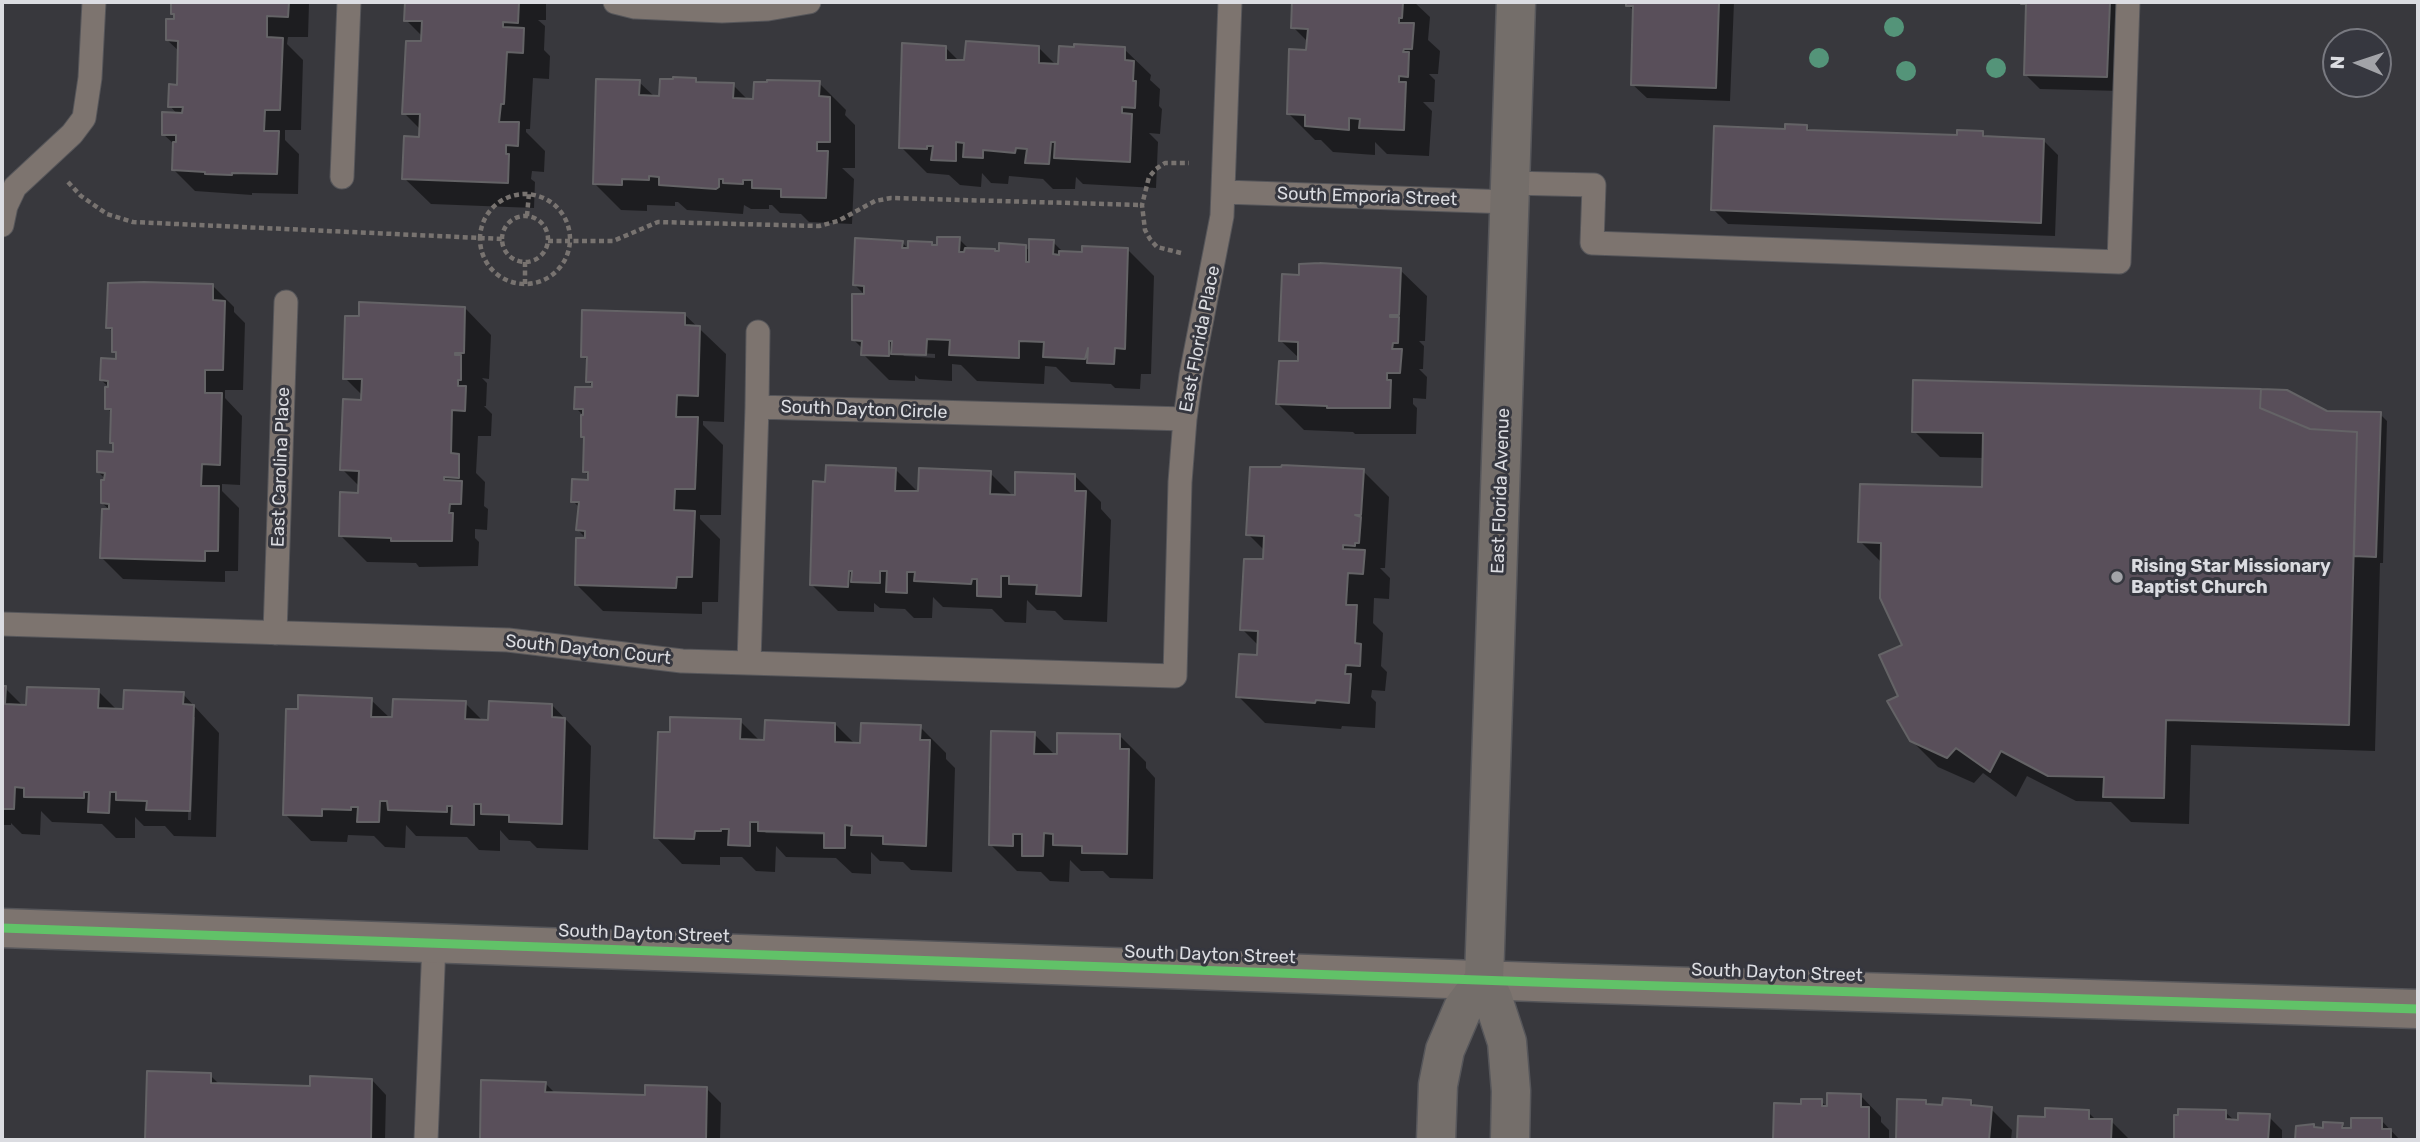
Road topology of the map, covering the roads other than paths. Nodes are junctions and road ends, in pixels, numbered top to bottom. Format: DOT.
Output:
graph roads {
  1 [pos="94,2"];
  2 [pos="349,2"];
  3 [pos="615,2"];
  4 [pos="1230,2"];
  5 [pos="1516,2"];
  6 [pos="2129,2"];
  7 [pos="802,3"];
  8 [pos="342,177"];
  9 [pos="9,184"];
  10 [pos="1224,192"];
  11 [pos="1510,192"];
  12 [pos="2,225"];
  13 [pos="286,302"];
  14 [pos="758,332"];
  15 [pos="757,407"];
  16 [pos="1185,419"];
  17 [pos="2,624"];
  18 [pos="275,633"];
  19 [pos="749,662"];
  20 [pos="1175,676"];
  21 [pos="2,928"];
  22 [pos="433,943"];
  23 [pos="1484,980"];
  24 [pos="2418,1009"];
  25 [pos="426,1140"];
  26 [pos="1436,1140"];
  27 [pos="1510,1140"];
  1 -- 9 [label="lane"];
  2 -- 8 [label="lane"];
  3 -- 7 [label="lane"];
  4 -- 10 [label="lane, East Florida Place"];
  5 -- 11 [label="main road, East Florida Avenue"];
  6 -- 11 [label="lane, South Emporia Street"];
  9 -- 12 [label="lane"];
  10 -- 11 [label="lane, South Emporia Street"];
  10 -- 16 [label="lane, East Florida Place"];
  11 -- 23 [label="main road, East Florida Avenue"];
  13 -- 18 [label="lane, East Carolina Place"];
  14 -- 15 [label="lane"];
  15 -- 16 [label="lane, South Dayton Circle"];
  15 -- 19 [label="lane, South Dayton Circle"];
  16 -- 20 [label="lane, East Florida Place"];
  17 -- 18 [label="lane, South Dayton Court"];
  18 -- 19 [label="lane, South Dayton Court"];
  19 -- 20 [label="lane, South Dayton Court"];
  21 -- 22 [label="street, South Dayton Street"];
  22 -- 23 [label="street, South Dayton Street"];
  22 -- 25 [label="lane"];
  23 -- 24 [label="street, South Dayton Street"];
  23 -- 26 [label="main road"];
  23 -- 27 [label="main road, East Florida Avenue"];
}
